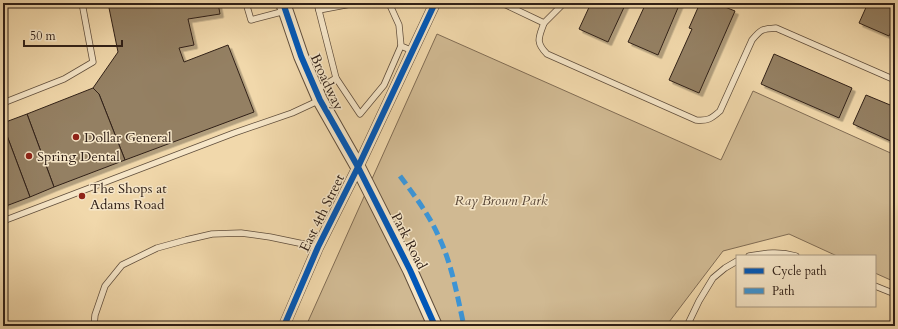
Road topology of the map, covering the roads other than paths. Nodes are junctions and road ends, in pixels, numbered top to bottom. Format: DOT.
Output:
graph roads {
  1 [pos="82,3"];
  2 [pos="246,3"];
  3 [pos="317,3"];
  4 [pos="356,3"];
  5 [pos="389,3"];
  6 [pos="435,3"];
  7 [pos="502,3"];
  8 [pos="562,3"];
  9 [pos="287,6"];
  10 [pos="318,10"];
  11 [pos="544,23"];
  12 [pos="401,46"];
  13 [pos="413,51"];
  14 [pos="336,78"];
  15 [pos="895,80"];
  16 [pos="318,95"];
  17 [pos="3,103"];
  18 [pos="358,168"];
  19 [pos="3,221"];
  20 [pos="318,247"];
  21 [pos="754,255"];
  22 [pos="793,255"];
  23 [pos="736,262"];
  24 [pos="876,286"];
  25 [pos="895,294"];
  26 [pos="94,326"];
  27 [pos="284,326"];
  28 [pos="435,326"];
  29 [pos="687,326"];
  1 -- 17 [label="lane"];
  2 -- 9 [label="lane"];
  3 -- 10 [label="lane"];
  4 -- 10 [label="lane"];
  5 -- 12 [label="lane"];
  6 -- 13 [label="street, East 4th Street"];
  7 -- 11 [label="lane"];
  8 -- 11 [label="lane"];
  9 -- 16 [label="street, Broadway"];
  10 -- 14 [label="lane"];
  11 -- 15 [label="lane"];
  12 -- 13 [label="lane"];
  12 -- 14 [label="lane"];
  13 -- 18 [label="street, East 4th Street"];
  14 -- 16 [label="lane"];
  16 -- 18 [label="street, Broadway"];
  16 -- 19 [label="lane"];
  18 -- 20 [label="street, East 4th Street"];
  18 -- 28 [label="street, Park Road"];
  20 -- 26 [label="lane"];
  20 -- 27 [label="street, East 4th Street"];
  21 -- 22 [label="lane"];
  23 -- 29 [label="lane"];
  24 -- 25 [label="lane"];
}
